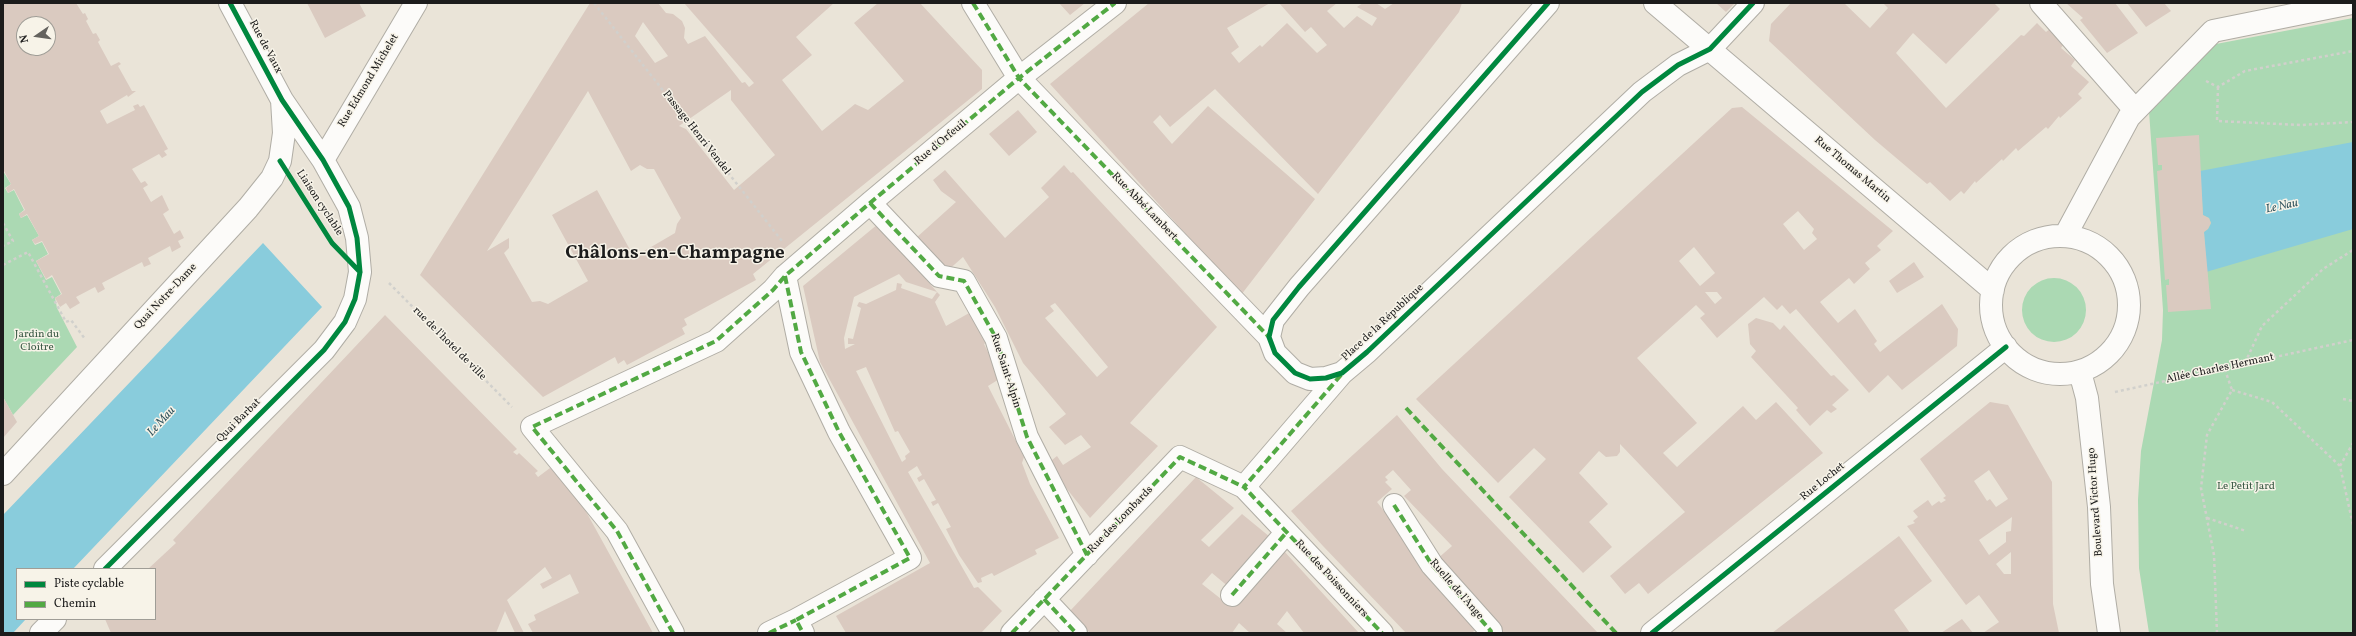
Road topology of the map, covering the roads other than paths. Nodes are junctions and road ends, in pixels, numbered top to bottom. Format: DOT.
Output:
graph roads {
  1 [pos="230,3"];
  2 [pos="416,3"];
  3 [pos="973,3"];
  4 [pos="1115,3"];
  5 [pos="1548,3"];
  6 [pos="1655,3"];
  7 [pos="1753,3"];
  8 [pos="2041,3"];
  9 [pos="2352,3"];
  10 [pos="1710,50"];
  11 [pos="1019,78"];
  12 [pos="282,100"];
  13 [pos="2135,110"];
  14 [pos="323,160"];
  15 [pos="870,203"];
  16 [pos="2065,236"];
  17 [pos="786,276"];
  18 [pos="1993,290"];
  19 [pos="1269,337"];
  20 [pos="2006,348"];
  21 [pos="2080,372"];
  22 [pos="1342,373"];
  23 [pos="3,474"];
  24 [pos="1244,487"];
  25 [pos="1394,505"];
  26 [pos="1283,529"];
  27 [pos="1087,555"];
  28 [pos="106,568"];
  29 [pos="1232,595"];
  30 [pos="1044,599"];
  31 [pos="54,620"];
  32 [pos="801,628"];
  33 [pos="41,633"];
  34 [pos="673,633"];
  35 [pos="769,633"];
  36 [pos="1012,633"];
  37 [pos="1076,633"];
  38 [pos="1382,633"];
  39 [pos="1489,633"];
  40 [pos="1652,633"];
  41 [pos="2109,633"];
  1 -- 12 [label="street, Rue de Vaux"];
  2 -- 14 [label="street, Rue Edmond Michelet"];
  3 -- 11 [label="street, Rue Abbé Lambert"];
  4 -- 11 [label="street, Rue d'Orfeuil"];
  5 -- 19 [label="street"];
  6 -- 10 [label="street"];
  7 -- 10 [label="street"];
  8 -- 13 [label="street"];
  9 -- 13 [label="street"];
  10 -- 18 [label="street, Rue Thomas Martin"];
  10 -- 22 [label="street, Place de la République"];
  11 -- 15 [label="street, Rue d'Orfeuil"];
  11 -- 19 [label="street, Rue Abbé Lambert"];
  12 -- 14 [label="street, Rue de Vaux"];
  12 -- 23 [label="street, Quai Notre-Dame"];
  13 -- 16 [label="street"];
  14 -- 28 [label="street, Quai Barbat"];
  15 -- 17 [label="street, Rue d'Orfeuil"];
  15 -- 27 [label="street, Rue Saint-Alpin"];
  16 -- 18 [label="street"];
  16 -- 21 [label="street"];
  17 -- 32 [label="street"];
  17 -- 34 [label="street, Rue d'Orfeuil"];
  18 -- 20 [label="street"];
  19 -- 22 [label="street, Place de la République"];
  20 -- 21 [label="street"];
  20 -- 40 [label="street, Rue Lochet"];
  21 -- 41 [label="street, Boulevard Victor Hugo"];
  22 -- 24 [label="street, Place de la République"];
  24 -- 26 [label="street"];
  24 -- 27 [label="street, Rue des Lombards"];
  25 -- 39 [label="street, Ruelle de l'Ange"];
  26 -- 29 [label="street"];
  26 -- 38 [label="street, Rue des Poissonniers"];
  27 -- 30 [label="street, Rue des Lombards"];
  30 -- 36 [label="street, Rue des Lombards"];
  30 -- 37 [label="street"];
  31 -- 33 [label="street"];
  32 -- 35 [label="street"];
}
